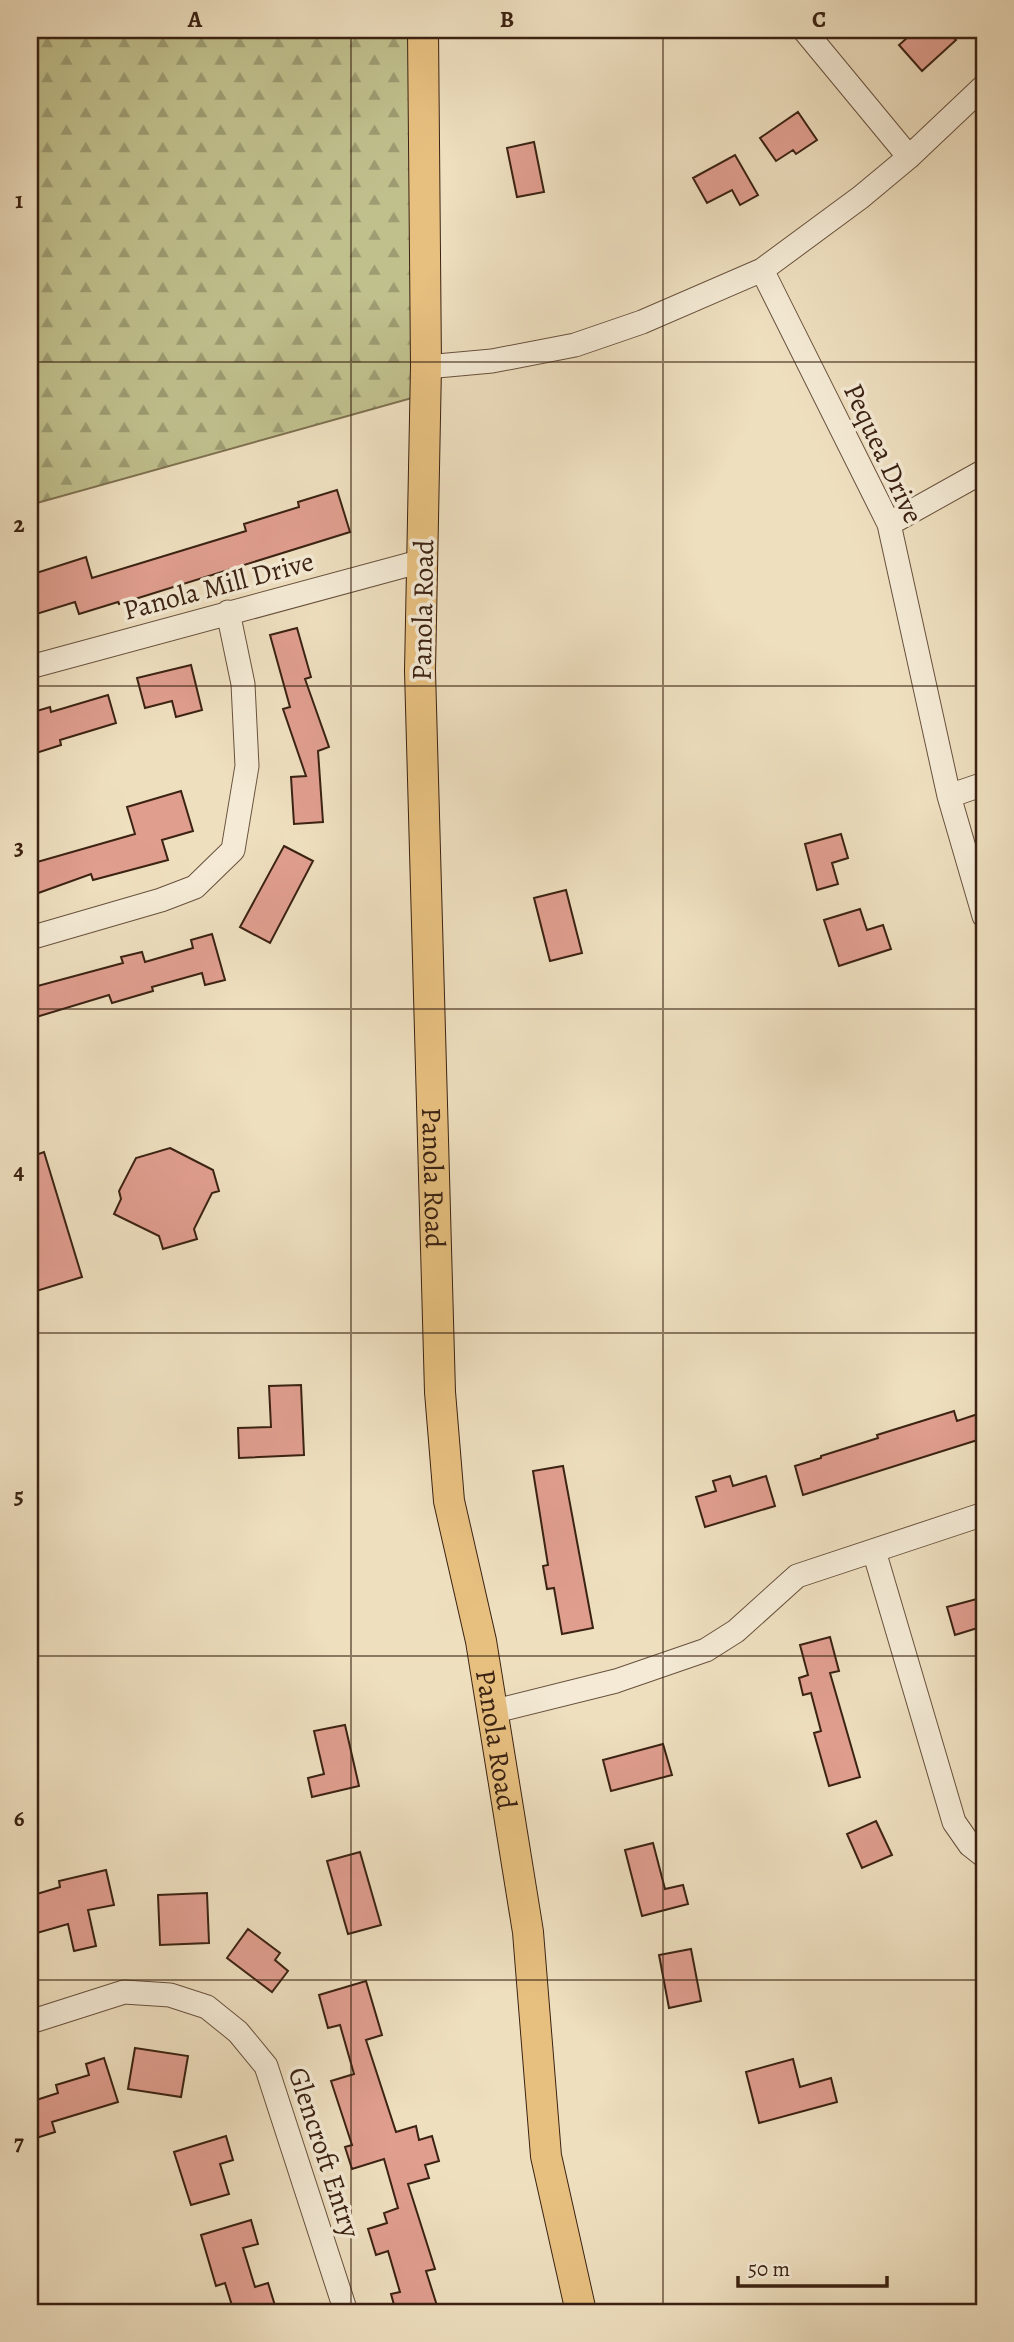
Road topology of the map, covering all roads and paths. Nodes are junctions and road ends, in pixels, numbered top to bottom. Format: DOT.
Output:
graph roads {
  1 [pos="423,30"];
  2 [pos="804,30"];
  3 [pos="984,86"];
  4 [pos="909,157"];
  5 [pos="762,270"];
  6 [pos="426,367"];
  7 [pos="984,471"];
  8 [pos="889,524"];
  9 [pos="422,561"];
  10 [pos="228,612"];
  11 [pos="30,667"];
  12 [pos="984,784"];
  13 [pos="949,796"];
  14 [pos="984,916"];
  15 [pos="30,938"];
  16 [pos="984,1514"];
  17 [pos="874,1551"];
  18 [pos="491,1712"];
  19 [pos="984,1856"];
  20 [pos="30,2022"];
  21 [pos="346,2312"];
  22 [pos="581,2312"];
  1 -- 6 [label="main road, Panola Road"];
  2 -- 4 [label="street"];
  3 -- 4 [label="street"];
  4 -- 5 [label="street"];
  5 -- 6 [label="street"];
  5 -- 8 [label="street, Pequea Drive"];
  6 -- 9 [label="main road, Panola Road"];
  7 -- 8 [label="street"];
  8 -- 13 [label="street, Pequea Drive"];
  9 -- 10 [label="street, Panola Mill Drive"];
  9 -- 18 [label="main road, Panola Road"];
  10 -- 11 [label="street, Panola Mill Drive"];
  10 -- 15 [label="street"];
  12 -- 13 [label="street"];
  13 -- 14 [label="street, Pequea Drive"];
  16 -- 17 [label="street"];
  17 -- 18 [label="street"];
  17 -- 19 [label="street"];
  18 -- 22 [label="main road, Panola Road"];
  20 -- 21 [label="street, Glencroft Entry"];
}
